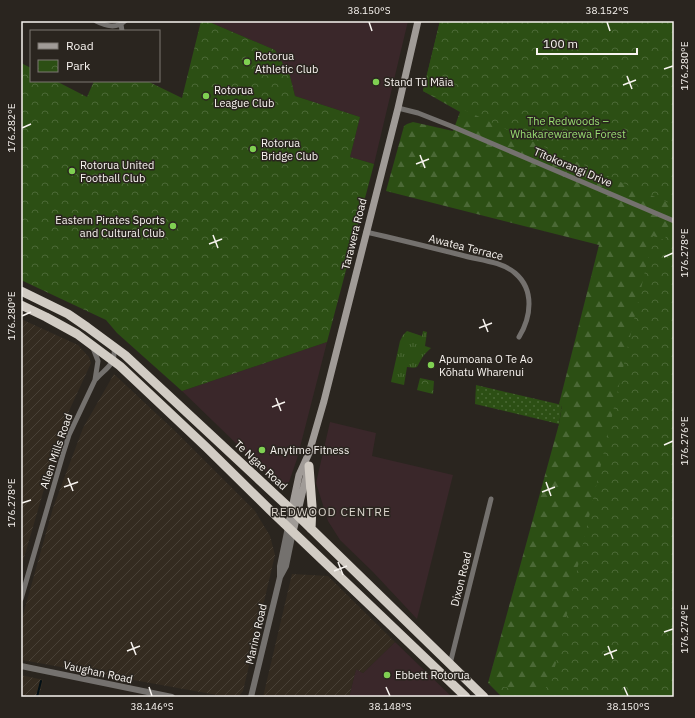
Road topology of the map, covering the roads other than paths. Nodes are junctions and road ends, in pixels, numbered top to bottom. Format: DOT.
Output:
graph roads {
  1 [pos="96,21"];
  2 [pos="418,21"];
  3 [pos="123,23"];
  4 [pos="398,108"];
  5 [pos="674,221"];
  6 [pos="366,232"];
  7 [pos="21,291"];
  8 [pos="21,305"];
  9 [pos="519,337"];
  10 [pos="90,343"];
  11 [pos="114,346"];
  12 [pos="114,364"];
  13 [pos="95,380"];
  14 [pos="309,452"];
  15 [pos="309,466"];
  16 [pos="491,499"];
  17 [pos="294,513"];
  18 [pos="291,529"];
  19 [pos="311,529"];
  20 [pos="21,599"];
  21 [pos="450,664"];
  22 [pos="21,666"];
  23 [pos="172,697"];
  24 [pos="251,697"];
  25 [pos="466,697"];
  26 [pos="484,697"];
  1 -- 3 [label="street"];
  2 -- 4 [label="main road, Tarawera Road"];
  4 -- 5 [label="street, Tītokorangi Drive"];
  4 -- 6 [label="main road, Tarawera Road"];
  6 -- 9 [label="street, Awatea Terrace"];
  6 -- 14 [label="main road, Tarawera Road"];
  7 -- 11 [label="highway, Te Ngae Road"];
  8 -- 10 [label="highway"];
  10 -- 12 [label="highway"];
  10 -- 13 [label="street, Allen Mills Road"];
  11 -- 12 [label="street"];
  11 -- 17 [label="highway, Te Ngae Road"];
  12 -- 13 [label="street, Allen Mills Road"];
  12 -- 18 [label="highway"];
  13 -- 20 [label="street, Allen Mills Road"];
  14 -- 15 [label="main road, Tarawera Road"];
  14 -- 17 [label="main road, Tarawera Road"];
  15 -- 17 [label="main road, Tarawera Road"];
  15 -- 19 [label="highway"];
  16 -- 21 [label="street, Dixon Road"];
  17 -- 18 [label="main road"];
  17 -- 19 [label="highway, Te Ngae Road"];
  18 -- 24 [label="street, Marino Road"];
  18 -- 25 [label="highway"];
  19 -- 21 [label="highway, Te Ngae Road"];
  21 -- 26 [label="highway, Te Ngae Road"];
  22 -- 23 [label="street, Vaughan Road"];
}
